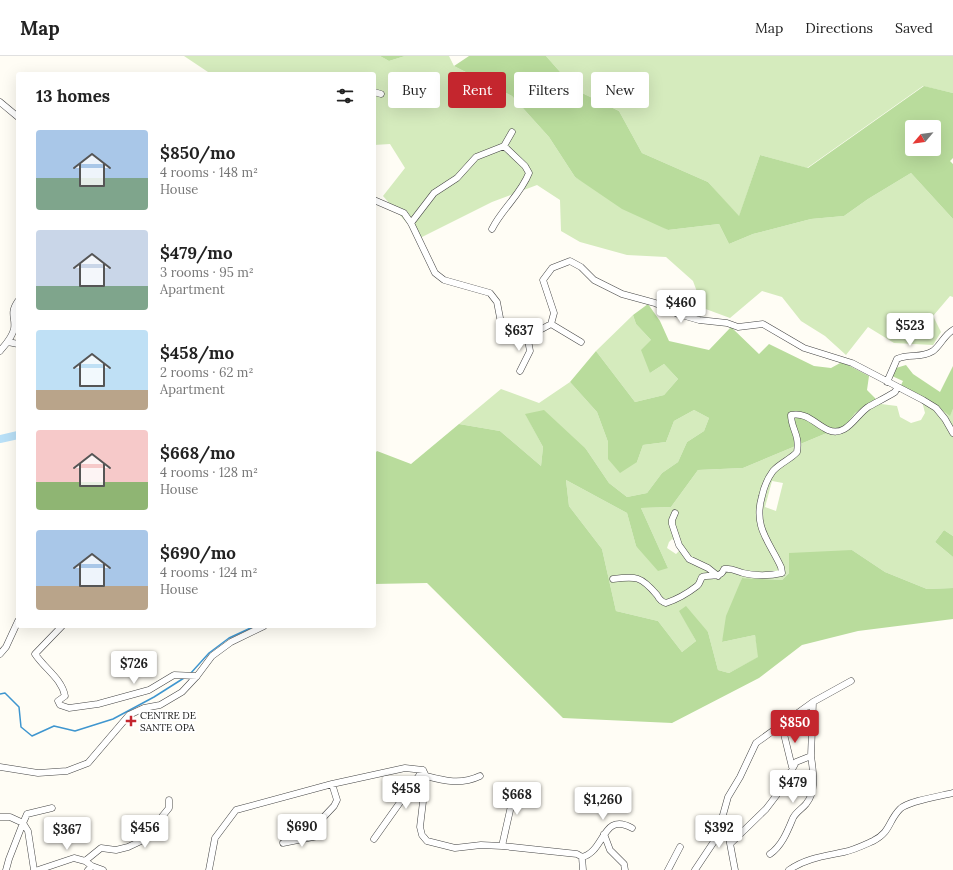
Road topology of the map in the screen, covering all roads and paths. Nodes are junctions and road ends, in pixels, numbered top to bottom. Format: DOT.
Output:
graph roads {
  1 [pos="0,102"];
  2 [pos="16,115"];
  3 [pos="512,132"];
  4 [pos="504,146"];
  5 [pos="376,201"];
  6 [pos="411,224"];
  7 [pos="492,228"];
  8 [pos="16,305"];
  9 [pos="551,324"];
  10 [pos="953,330"];
  11 [pos="527,335"];
  12 [pos="8,342"];
  13 [pos="581,342"];
  14 [pos="16,344"];
  15 [pos="0,351"];
  16 [pos="520,371"];
  17 [pos="887,382"];
  18 [pos="897,388"];
  19 [pos="953,432"];
  20 [pos="675,513"];
  21 [pos="718,576"];
  22 [pos="613,579"];
  23 [pos="16,625"];
  24 [pos="60,628"];
  25 [pos="260,628"];
  26 [pos="0,654"];
  27 [pos="198,676"];
  28 [pos="851,681"];
  29 [pos="813,702"];
  30 [pos="782,726"];
  31 [pos="811,756"];
  32 [pos="0,767"];
  33 [pos="792,767"];
  34 [pos="424,773"];
  35 [pos="480,776"];
  36 [pos="332,784"];
  37 [pos="953,793"];
  38 [pos="506,796"];
  39 [pos="169,800"];
  40 [pos="52,808"];
  41 [pos="0,817"];
  42 [pos="23,823"];
  43 [pos="632,828"];
  44 [pos="604,834"];
  45 [pos="720,836"];
  46 [pos="374,839"];
  47 [pos="283,843"];
  48 [pos="731,843"];
  49 [pos="502,846"];
  50 [pos="680,847"];
  51 [pos="770,854"];
  52 [pos="582,857"];
  53 [pos="85,861"];
  54 [pos="90,868"];
  55 [pos="6,870"];
  56 [pos="34,870"];
  57 [pos="38,870"];
  58 [pos="102,870"];
  59 [pos="208,870"];
  60 [pos="584,870"];
  61 [pos="625,870"];
  62 [pos="668,870"];
  63 [pos="695,870"];
  64 [pos="735,870"];
  65 [pos="789,870"];
  1 -- 2 [label="street"];
  3 -- 4 [label="street"];
  4 -- 6 [label="street"];
  4 -- 7 [label="street"];
  5 -- 6 [label="street"];
  6 -- 11 [label="street"];
  8 -- 12 [label="street"];
  9 -- 11 [label="street"];
  9 -- 13 [label="street"];
  9 -- 17 [label="street"];
  10 -- 17 [label="street"];
  11 -- 16 [label="street"];
  12 -- 14 [label="street"];
  12 -- 15 [label="street"];
  17 -- 18 [label="street"];
  18 -- 19 [label="street"];
  18 -- 21 [label="street"];
  20 -- 21 [label="street"];
  21 -- 22 [label="street"];
  23 -- 26 [label="street"];
  24 -- 27 [label="street"];
  25 -- 27 [label="street"];
  27 -- 32 [label="street"];
  28 -- 29 [label="street"];
  29 -- 30 [label="street"];
  29 -- 31 [label="street"];
  30 -- 33 [label="street"];
  30 -- 45 [label="street"];
  31 -- 33 [label="street"];
  31 -- 51 [label="street"];
  33 -- 48 [label="street"];
  34 -- 35 [label="street"];
  34 -- 36 [label="street"];
  34 -- 46 [label="street"];
  34 -- 49 [label="street"];
  36 -- 47 [label="street"];
  36 -- 59 [label="street"];
  37 -- 65 [label="street"];
  38 -- 49 [label="street"];
  39 -- 53 [label="street"];
  40 -- 42 [label="street"];
  41 -- 42 [label="street"];
  42 -- 55 [label="street"];
  42 -- 56 [label="street"];
  43 -- 44 [label="street"];
  44 -- 52 [label="street"];
  44 -- 61 [label="street"];
  45 -- 48 [label="street"];
  45 -- 63 [label="street"];
  48 -- 64 [label="street"];
  49 -- 52 [label="street"];
  50 -- 62 [label="street"];
  52 -- 60 [label="street"];
  53 -- 54 [label="street"];
  53 -- 57 [label="street"];
  54 -- 58 [label="street"];
}
